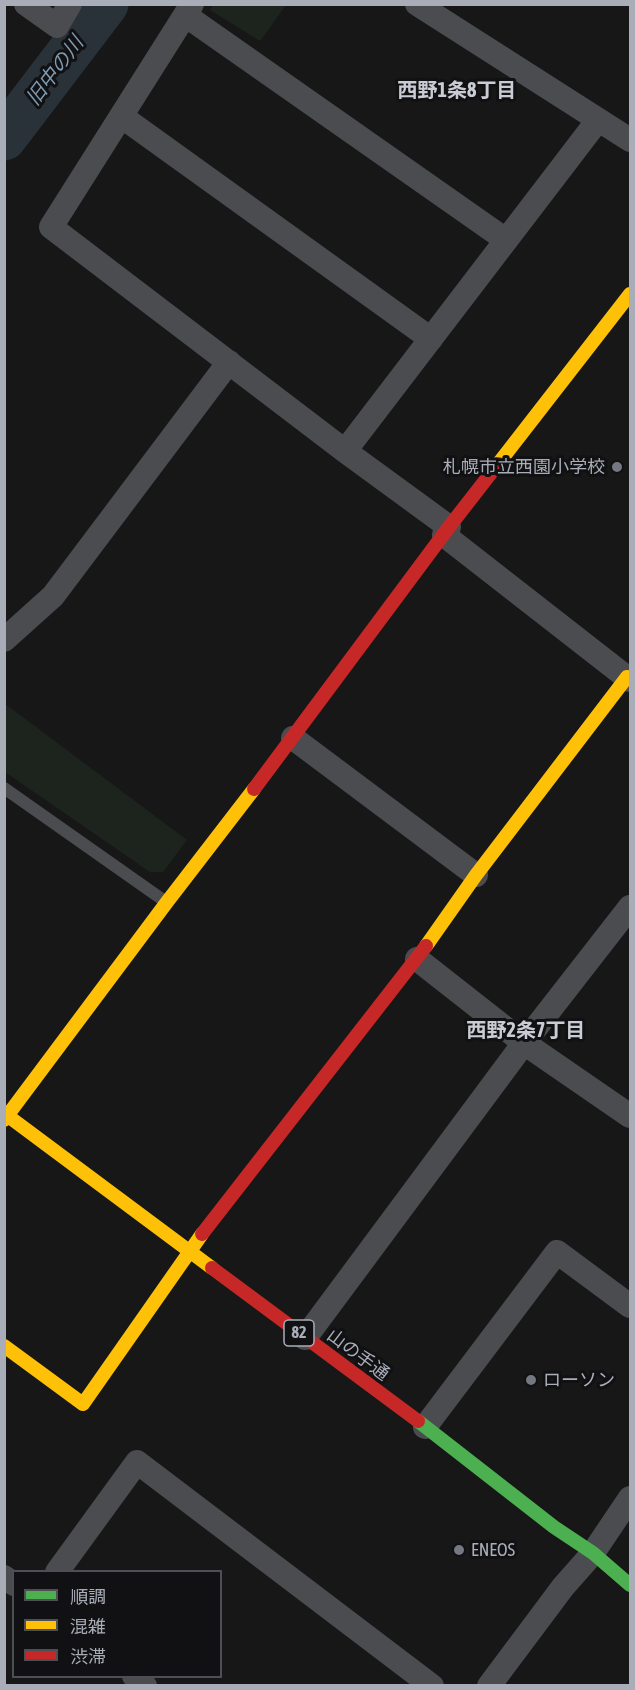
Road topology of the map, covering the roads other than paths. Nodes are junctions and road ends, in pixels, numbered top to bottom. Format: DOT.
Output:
graph roads {
  1 [pos="26,4"];
  2 [pos="70,4"];
  3 [pos="417,4"];
  4 [pos="189,10"];
  5 [pos="122,116"];
  6 [pos="598,120"];
  7 [pos="630,140"];
  8 [pos="506,240"];
  9 [pos="630,294"];
  10 [pos="431,339"];
  11 [pos="229,362"];
  12 [pos="345,451"];
  13 [pos="446,531"];
  14 [pos="4,640"];
  15 [pos="628,679"];
  16 [pos="293,738"];
  17 [pos="4,788"];
  18 [pos="476,875"];
  19 [pos="167,902"];
  20 [pos="630,907"];
  21 [pos="417,959"];
  22 [pos="524,1043"];
  23 [pos="6,1116"];
  24 [pos="630,1116"];
  25 [pos="189,1251"];
  26 [pos="630,1306"];
  27 [pos="305,1338"];
  28 [pos="4,1346"];
  29 [pos="425,1427"];
  30 [pos="630,1497"];
  31 [pos="593,1553"];
  32 [pos="58,1570"];
  33 [pos="630,1585"];
  34 [pos="432,1686"];
  35 [pos="489,1686"];
  1 -- 2 [label="street"];
  3 -- 6 [label="street"];
  4 -- 5 [label="street"];
  4 -- 8 [label="street"];
  5 -- 10 [label="street"];
  5 -- 11 [label="street"];
  6 -- 7 [label="street"];
  6 -- 8 [label="street"];
  8 -- 10 [label="street"];
  9 -- 13 [label="street"];
  10 -- 12 [label="street"];
  11 -- 12 [label="street"];
  11 -- 14 [label="street"];
  12 -- 13 [label="street"];
  13 -- 15 [label="street"];
  13 -- 16 [label="street"];
  15 -- 18 [label="street"];
  16 -- 18 [label="street"];
  16 -- 19 [label="street"];
  17 -- 19 [label="lane"];
  18 -- 21 [label="street"];
  19 -- 23 [label="street"];
  20 -- 22 [label="street"];
  21 -- 22 [label="street"];
  21 -- 25 [label="street"];
  22 -- 24 [label="street"];
  22 -- 27 [label="street"];
  23 -- 25 [label="street, 山の手通 / 82"];
  25 -- 27 [label="street, 山の手通 / 82"];
  25 -- 28 [label="street"];
  26 -- 29 [label="street"];
  27 -- 29 [label="street, 山の手通 / 82"];
  29 -- 31 [label="street, 山の手通 / 82"];
  30 -- 31 [label="street"];
  31 -- 33 [label="street, 山の手通 / 82"];
  31 -- 35 [label="street"];
  32 -- 34 [label="street"];
}
